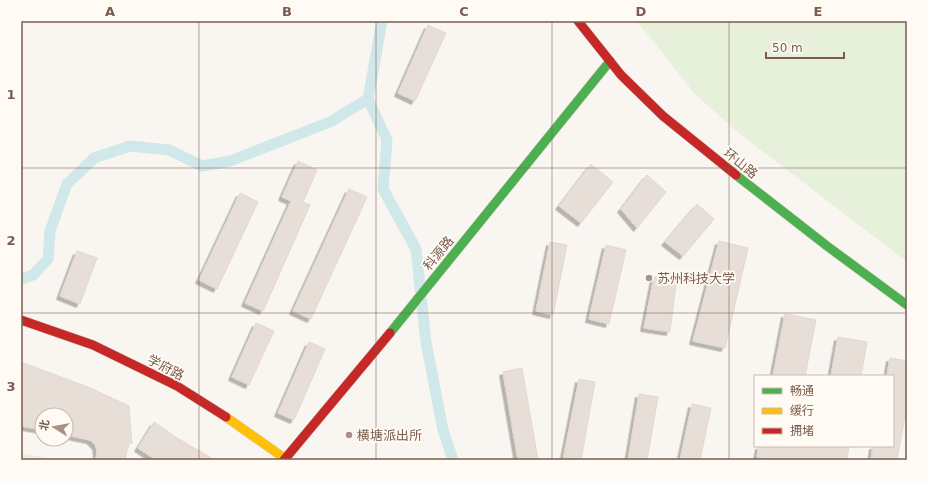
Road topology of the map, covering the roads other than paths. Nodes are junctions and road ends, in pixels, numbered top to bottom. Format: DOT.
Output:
graph roads {
  1 [pos="578,21"];
  2 [pos="610,61"];
  3 [pos="907,305"];
  4 [pos="21,320"];
  5 [pos="285,459"];
  1 -- 2 [label="street, 环山路"];
  2 -- 3 [label="street, 环山路"];
  2 -- 5 [label="street, 科源路"];
  4 -- 5 [label="street, 学府路"];
}
